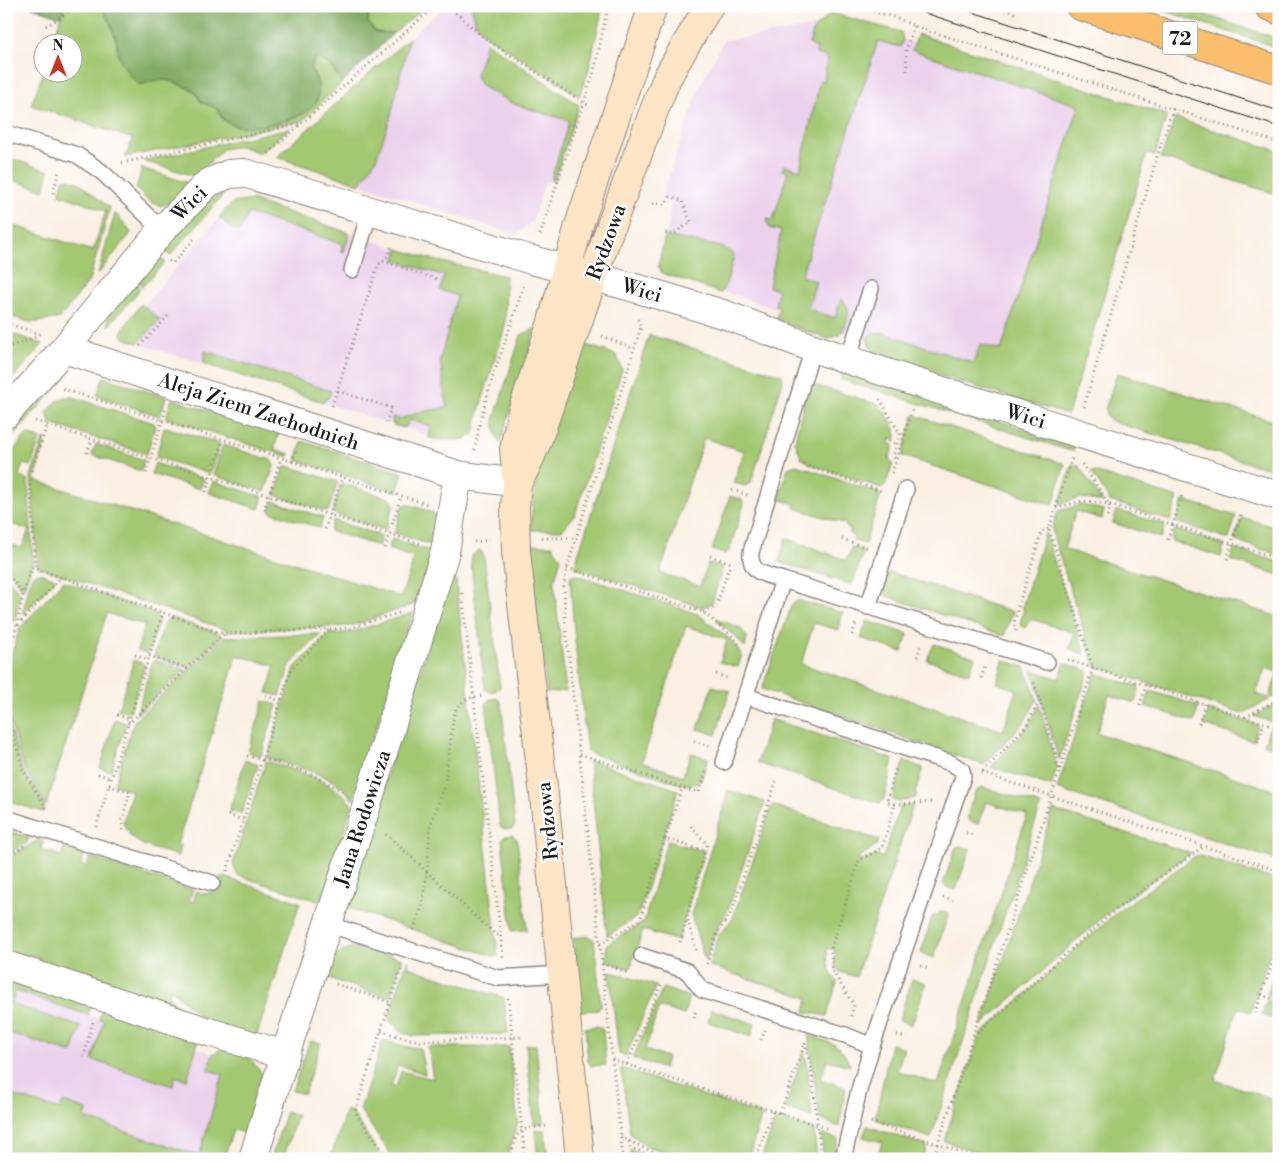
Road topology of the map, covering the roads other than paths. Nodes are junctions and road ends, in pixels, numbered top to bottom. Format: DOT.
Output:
graph roads {
  1 [pos="653,6"];
  2 [pos="709,6"];
  3 [pos="1080,6"];
  4 [pos="1269,6"];
  5 [pos="1279,10"];
  6 [pos="1279,70"];
  7 [pos="6,133"];
  8 [pos="370,211"];
  9 [pos="162,230"];
  10 [pos="352,270"];
  11 [pos="566,270"];
  12 [pos="594,277"];
  13 [pos="871,289"];
  14 [pos="53,342"];
  15 [pos="813,348"];
  16 [pos="848,359"];
  17 [pos="6,414"];
  18 [pos="466,466"];
  19 [pos="517,483"];
  20 [pos="906,489"];
  21 [pos="1279,496"];
  22 [pos="783,580"];
  23 [pos="868,607"];
  24 [pos="1047,662"];
  25 [pos="746,696"];
  26 [pos="724,762"];
  27 [pos="6,818"];
  28 [pos="216,878"];
  29 [pos="327,924"];
  30 [pos="642,956"];
  31 [pos="6,965"];
  32 [pos="562,974"];
  33 [pos="872,1046"];
  34 [pos="285,1054"];
  35 [pos="253,1159"];
  36 [pos="580,1159"];
  37 [pos="844,1159"];
  1 -- 11 [label="street, Rydzowa"];
  2 -- 12 [label="street, Rydzowa"];
  3 -- 6 [label="main road, 72"];
  4 -- 5 [label="main road"];
  7 -- 9 [label="lane"];
  8 -- 9 [label="street, Wici"];
  8 -- 10 [label="lane"];
  8 -- 11 [label="street, Wici"];
  9 -- 14 [label="street, Wici"];
  11 -- 12 [label="street, Wici"];
  11 -- 19 [label="street, Rydzowa"];
  12 -- 15 [label="street, Wici"];
  12 -- 19 [label="street, Rydzowa"];
  13 -- 16 [label="lane"];
  14 -- 17 [label="street, Wici"];
  14 -- 18 [label="street, Aleja Ziem Zachodnich"];
  15 -- 16 [label="street, Wici"];
  15 -- 22 [label="lane"];
  16 -- 21 [label="street, Wici"];
  18 -- 19 [label="street, Aleja Ziem Zachodnich"];
  18 -- 29 [label="street, Jana Rodowicza"];
  19 -- 32 [label="street, Rydzowa"];
  20 -- 23 [label="lane"];
  22 -- 23 [label="lane"];
  22 -- 25 [label="lane"];
  23 -- 24 [label="lane"];
  25 -- 26 [label="lane"];
  25 -- 33 [label="lane"];
  27 -- 28 [label="lane"];
  29 -- 32 [label="lane"];
  29 -- 34 [label="street, Jana Rodowicza"];
  30 -- 33 [label="lane"];
  31 -- 34 [label="street"];
  32 -- 36 [label="street, Rydzowa"];
  33 -- 37 [label="lane"];
  34 -- 35 [label="street, Jana Rodowicza"];
}
